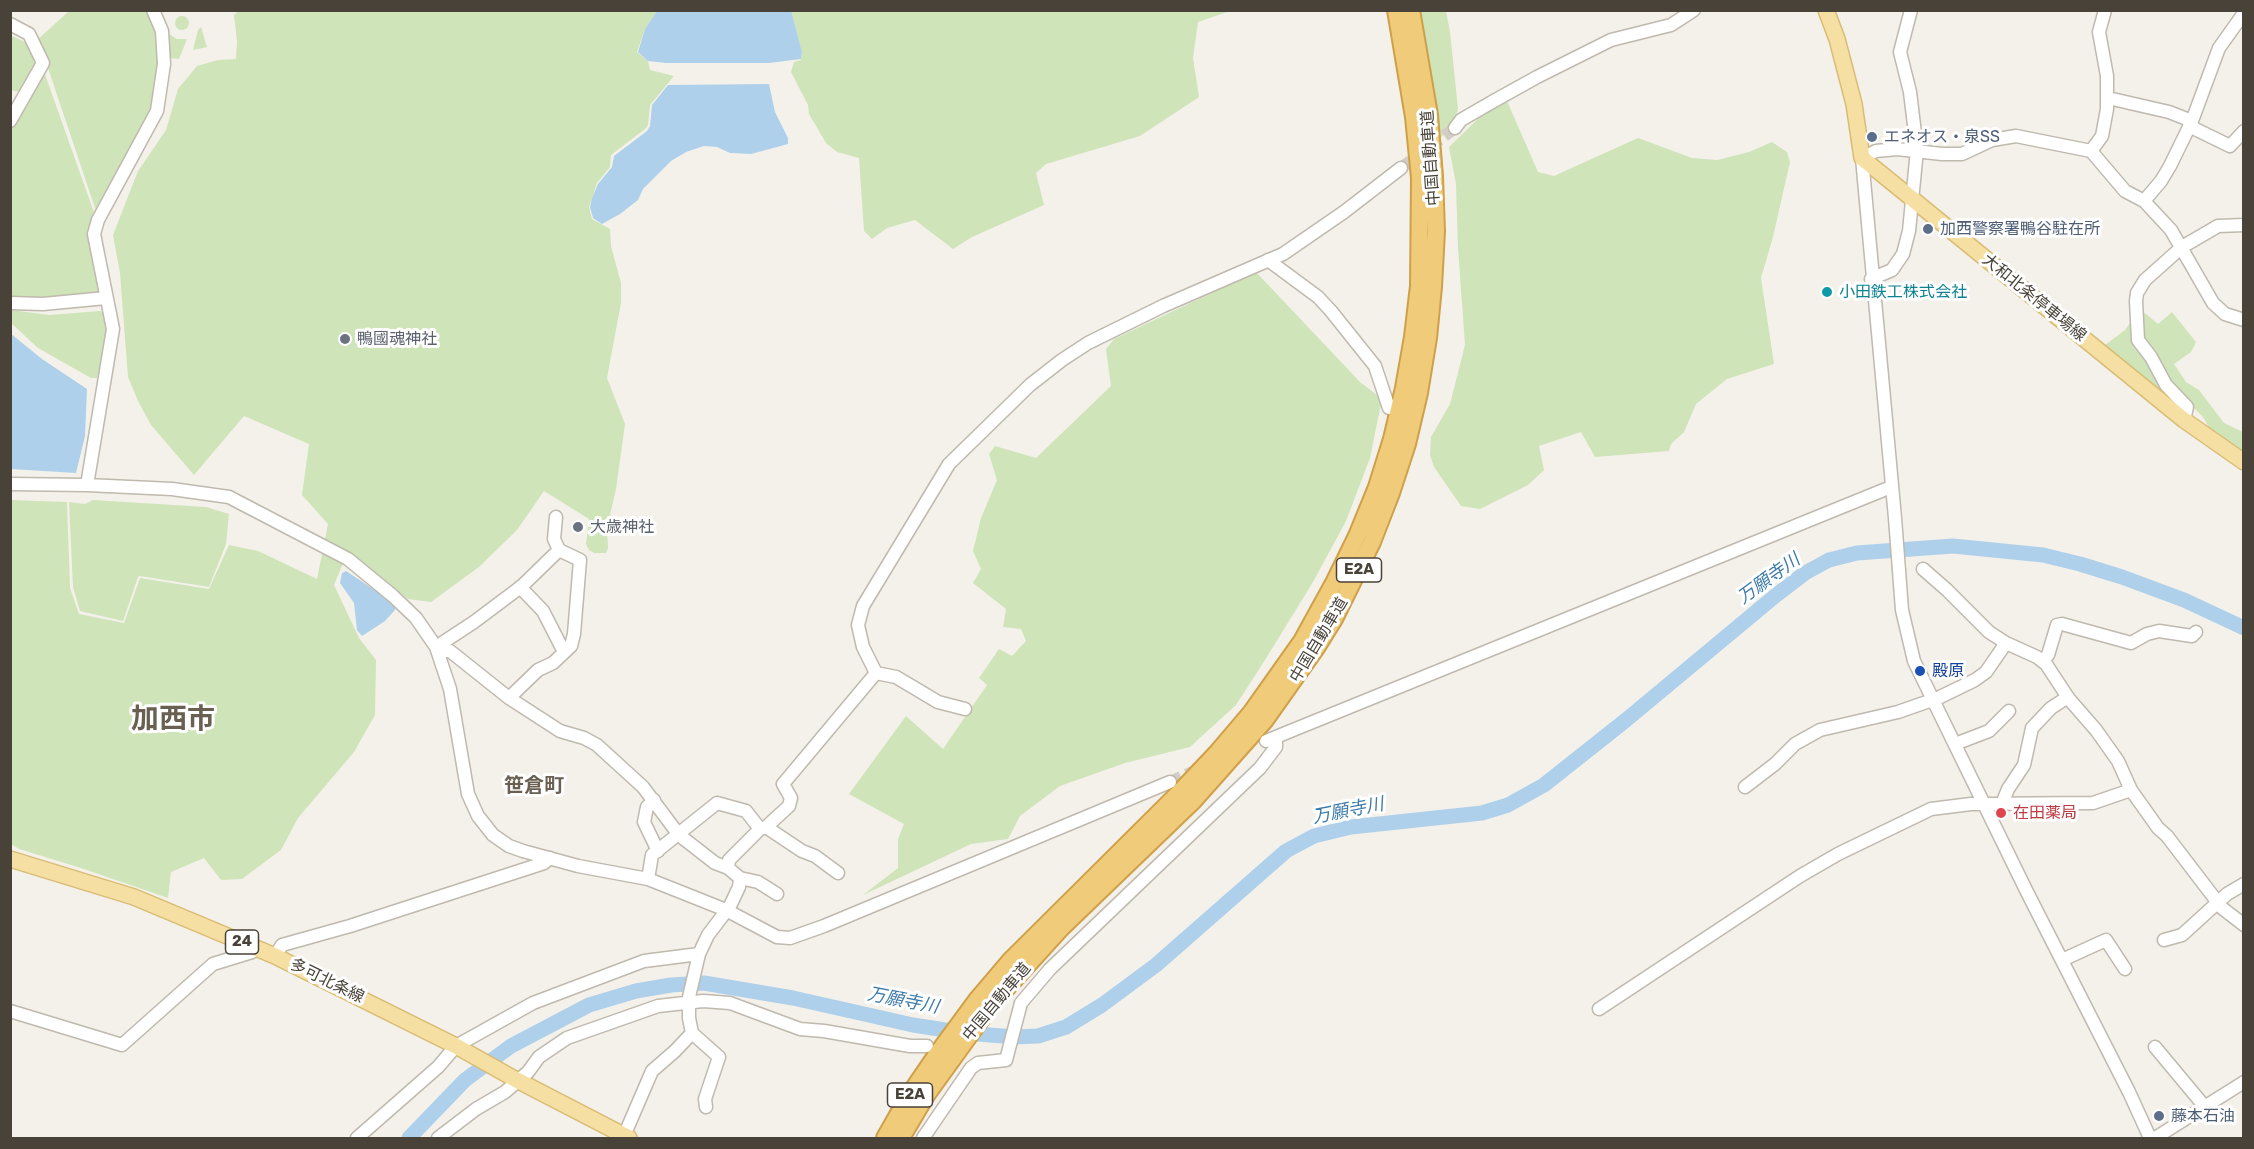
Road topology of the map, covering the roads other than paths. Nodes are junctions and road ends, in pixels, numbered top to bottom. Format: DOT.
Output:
graph roads {
  1 [pos="153,10"];
  2 [pos="1396,10"];
  3 [pos="1411,10"];
  4 [pos="1694,10"];
  5 [pos="1826,10"];
  6 [pos="1911,10"];
  7 [pos="2105,10"];
  8 [pos="2244,13"];
  9 [pos="10,24"];
  10 [pos="2108,98"];
  11 [pos="10,122"];
  12 [pos="2191,123"];
  13 [pos="1455,128"];
  14 [pos="2244,131"];
  15 [pos="1917,150"];
  16 [pos="2091,151"];
  17 [pos="1862,158"];
  18 [pos="1401,168"];
  19 [pos="2144,201"];
  20 [pos="1914,202"];
  21 [pos="2244,225"];
  22 [pos="2182,247"];
  23 [pos="1268,260"];
  24 [pos="1871,279"];
  25 [pos="106,298"];
  26 [pos="10,303"];
  27 [pos="2244,320"];
  28 [pos="1389,408"];
  29 [pos="2184,420"];
  30 [pos="2244,462"];
  31 [pos="10,484"];
  32 [pos="87,484"];
  33 [pos="1891,487"];
  34 [pos="556,517"];
  35 [pos="559,550"];
  36 [pos="1923,569"];
  37 [pos="520,587"];
  38 [pos="2196,632"];
  39 [pos="2006,643"];
  40 [pos="437,649"];
  41 [pos="564,652"];
  42 [pos="2042,661"];
  43 [pos="876,673"];
  44 [pos="2068,697"];
  45 [pos="509,698"];
  46 [pos="1932,699"];
  47 [pos="965,709"];
  48 [pos="2008,711"];
  49 [pos="1955,744"];
  50 [pos="1170,782"];
  51 [pos="1745,787"];
  52 [pos="2131,790"];
  53 [pos="654,800"];
  54 [pos="1985,804"];
  55 [pos="2002,804"];
  56 [pos="636,825"];
  57 [pos="763,828"];
  58 [pos="679,835"];
  59 [pos="655,853"];
  60 [pos="550,858"];
  61 [pos="10,859"];
  62 [pos="728,868"];
  63 [pos="838,873"];
  64 [pos="740,878"];
  65 [pos="648,879"];
  66 [pos="2244,884"];
  67 [pos="777,894"];
  68 [pos="2217,902"];
  69 [pos="726,910"];
  70 [pos="2244,925"];
  71 [pos="2164,940"];
  72 [pos="256,948"];
  73 [pos="275,956"];
  74 [pos="698,958"];
  75 [pos="2062,960"];
  76 [pos="2125,969"];
  77 [pos="689,1000"];
  78 [pos="984,1002"];
  79 [pos="1599,1009"];
  80 [pos="10,1011"];
  81 [pos="692,1033"];
  82 [pos="2155,1047"];
  83 [pos="460,1048"];
  84 [pos="932,1050"];
  85 [pos="516,1079"];
  86 [pos="2244,1082"];
  87 [pos="706,1107"];
  88 [pos="2205,1107"];
  89 [pos="626,1137"];
  90 [pos="357,1138"];
  91 [pos="438,1138"];
  92 [pos="885,1138"];
  93 [pos="901,1138"];
  94 [pos="923,1138"];
  95 [pos="2150,1138"];
  96 [pos="2155,1138"];
  1 -- 25 [label="street"];
  2 -- 78 [label="highway, 中国自動車道 / E2A"];
  3 -- 78 [label="highway, 中国自動車道 / E2A"];
  4 -- 13 [label="street"];
  5 -- 17 [label="main road"];
  6 -- 15 [label="street"];
  7 -- 10 [label="street"];
  8 -- 12 [label="street"];
  9 -- 11 [label="street"];
  10 -- 12 [label="street"];
  10 -- 16 [label="street"];
  12 -- 14 [label="street"];
  12 -- 19 [label="street"];
  15 -- 16 [label="street"];
  15 -- 17 [label="street"];
  15 -- 20 [label="street"];
  16 -- 19 [label="street"];
  17 -- 20 [label="main road, 大和北条停車場線"];
  17 -- 24 [label="street"];
  18 -- 23 [label="street"];
  19 -- 22 [label="street"];
  20 -- 24 [label="street"];
  20 -- 29 [label="main road, 大和北条停車場線"];
  21 -- 22 [label="street"];
  22 -- 27 [label="street"];
  22 -- 29 [label="street"];
  23 -- 28 [label="street"];
  23 -- 43 [label="street"];
  24 -- 33 [label="street"];
  25 -- 26 [label="street"];
  25 -- 32 [label="street"];
  29 -- 30 [label="main road, 大和北条停車場線"];
  31 -- 32 [label="street"];
  32 -- 40 [label="street"];
  33 -- 46 [label="street"];
  33 -- 94 [label="street"];
  34 -- 35 [label="street"];
  35 -- 37 [label="street"];
  35 -- 41 [label="street"];
  36 -- 39 [label="street"];
  37 -- 40 [label="street"];
  37 -- 41 [label="street"];
  38 -- 42 [label="street"];
  39 -- 42 [label="street"];
  39 -- 46 [label="street"];
  40 -- 45 [label="street"];
  40 -- 60 [label="street"];
  41 -- 45 [label="street"];
  42 -- 44 [label="street"];
  43 -- 47 [label="street"];
  43 -- 57 [label="street"];
  44 -- 52 [label="street"];
  44 -- 55 [label="street"];
  45 -- 53 [label="street"];
  46 -- 49 [label="street"];
  46 -- 51 [label="street"];
  48 -- 49 [label="street"];
  49 -- 54 [label="street"];
  50 -- 69 [label="street"];
  52 -- 55 [label="street"];
  52 -- 68 [label="street"];
  53 -- 58 [label="street"];
  53 -- 59 [label="street"];
  54 -- 55 [label="street"];
  54 -- 75 [label="street"];
  54 -- 79 [label="street"];
  56 -- 59 [label="street"];
  57 -- 58 [label="street"];
  57 -- 62 [label="street"];
  57 -- 63 [label="street"];
  58 -- 59 [label="street"];
  58 -- 62 [label="street"];
  59 -- 65 [label="street"];
  60 -- 65 [label="street"];
  60 -- 73 [label="street"];
  61 -- 72 [label="main road, 多可北条線 / 24"];
  62 -- 64 [label="street"];
  64 -- 67 [label="street"];
  64 -- 69 [label="street"];
  65 -- 69 [label="street"];
  66 -- 68 [label="street"];
  68 -- 70 [label="street"];
  68 -- 71 [label="street"];
  69 -- 74 [label="street"];
  72 -- 73 [label="main road, 多可北条線 / 24"];
  72 -- 80 [label="street"];
  73 -- 83 [label="main road, 多可北条線 / 24"];
  74 -- 77 [label="street"];
  74 -- 83 [label="street"];
  75 -- 76 [label="street"];
  75 -- 95 [label="street"];
  77 -- 81 [label="street"];
  77 -- 84 [label="street"];
  77 -- 85 [label="street"];
  78 -- 84 [label="highway, 中国自動車道 / E2A"];
  78 -- 93 [label="highway, 中国自動車道 / E2A"];
  81 -- 87 [label="street"];
  81 -- 89 [label="street"];
  82 -- 88 [label="street"];
  83 -- 85 [label="main road, 多可北条線 / 24"];
  83 -- 90 [label="street"];
  84 -- 92 [label="highway, 中国自動車道 / E2A"];
  85 -- 89 [label="main road, 多可北条線 / 24"];
  85 -- 91 [label="street"];
  86 -- 88 [label="street"];
  88 -- 96 [label="street"];
}
